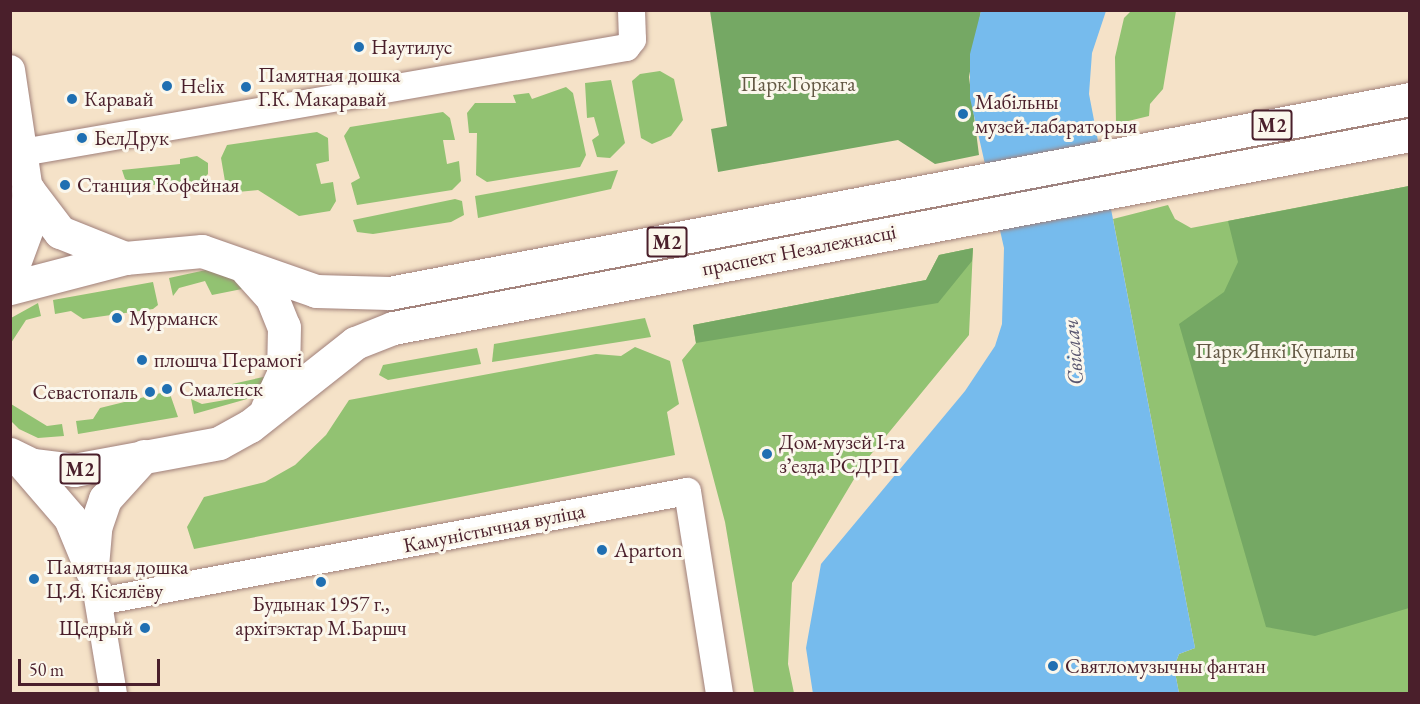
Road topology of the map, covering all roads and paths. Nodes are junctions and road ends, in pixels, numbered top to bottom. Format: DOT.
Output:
graph roads {
  1 [pos="631,10"];
  2 [pos="10,70"];
  3 [pos="1410,99"];
  4 [pos="1410,135"];
  5 [pos="22,152"];
  6 [pos="28,190"];
  7 [pos="125,258"];
  8 [pos="237,264"];
  9 [pos="10,274"];
  10 [pos="10,288"];
  11 [pos="261,416"];
  12 [pos="14,456"];
  13 [pos="144,456"];
  14 [pos="95,586"];
  15 [pos="113,693"];
  16 [pos="719,693"];
  1 -- 5 [label="street"];
  2 -- 5 [label="main road"];
  3 -- 8 [label="main road, праспект Незалежнасці / М2"];
  4 -- 11 [label="main road, праспект Незалежнасці / М2"];
  5 -- 6 [label="main road"];
  6 -- 7 [label="main road"];
  6 -- 9 [label="main road"];
  7 -- 8 [label="main road, праспект Незалежнасці / М2"];
  7 -- 10 [label="main road, праспект Незалежнасці / М2"];
  8 -- 11 [label="main road, М2"];
  11 -- 13 [label="main road, праспект Незалежнасці / М2"];
  12 -- 13 [label="main road, праспект Незалежнасці / М2"];
  12 -- 14 [label="main road"];
  13 -- 14 [label="main road"];
  14 -- 15 [label="street"];
  14 -- 16 [label="street, Камуністычная вуліца"];
}
